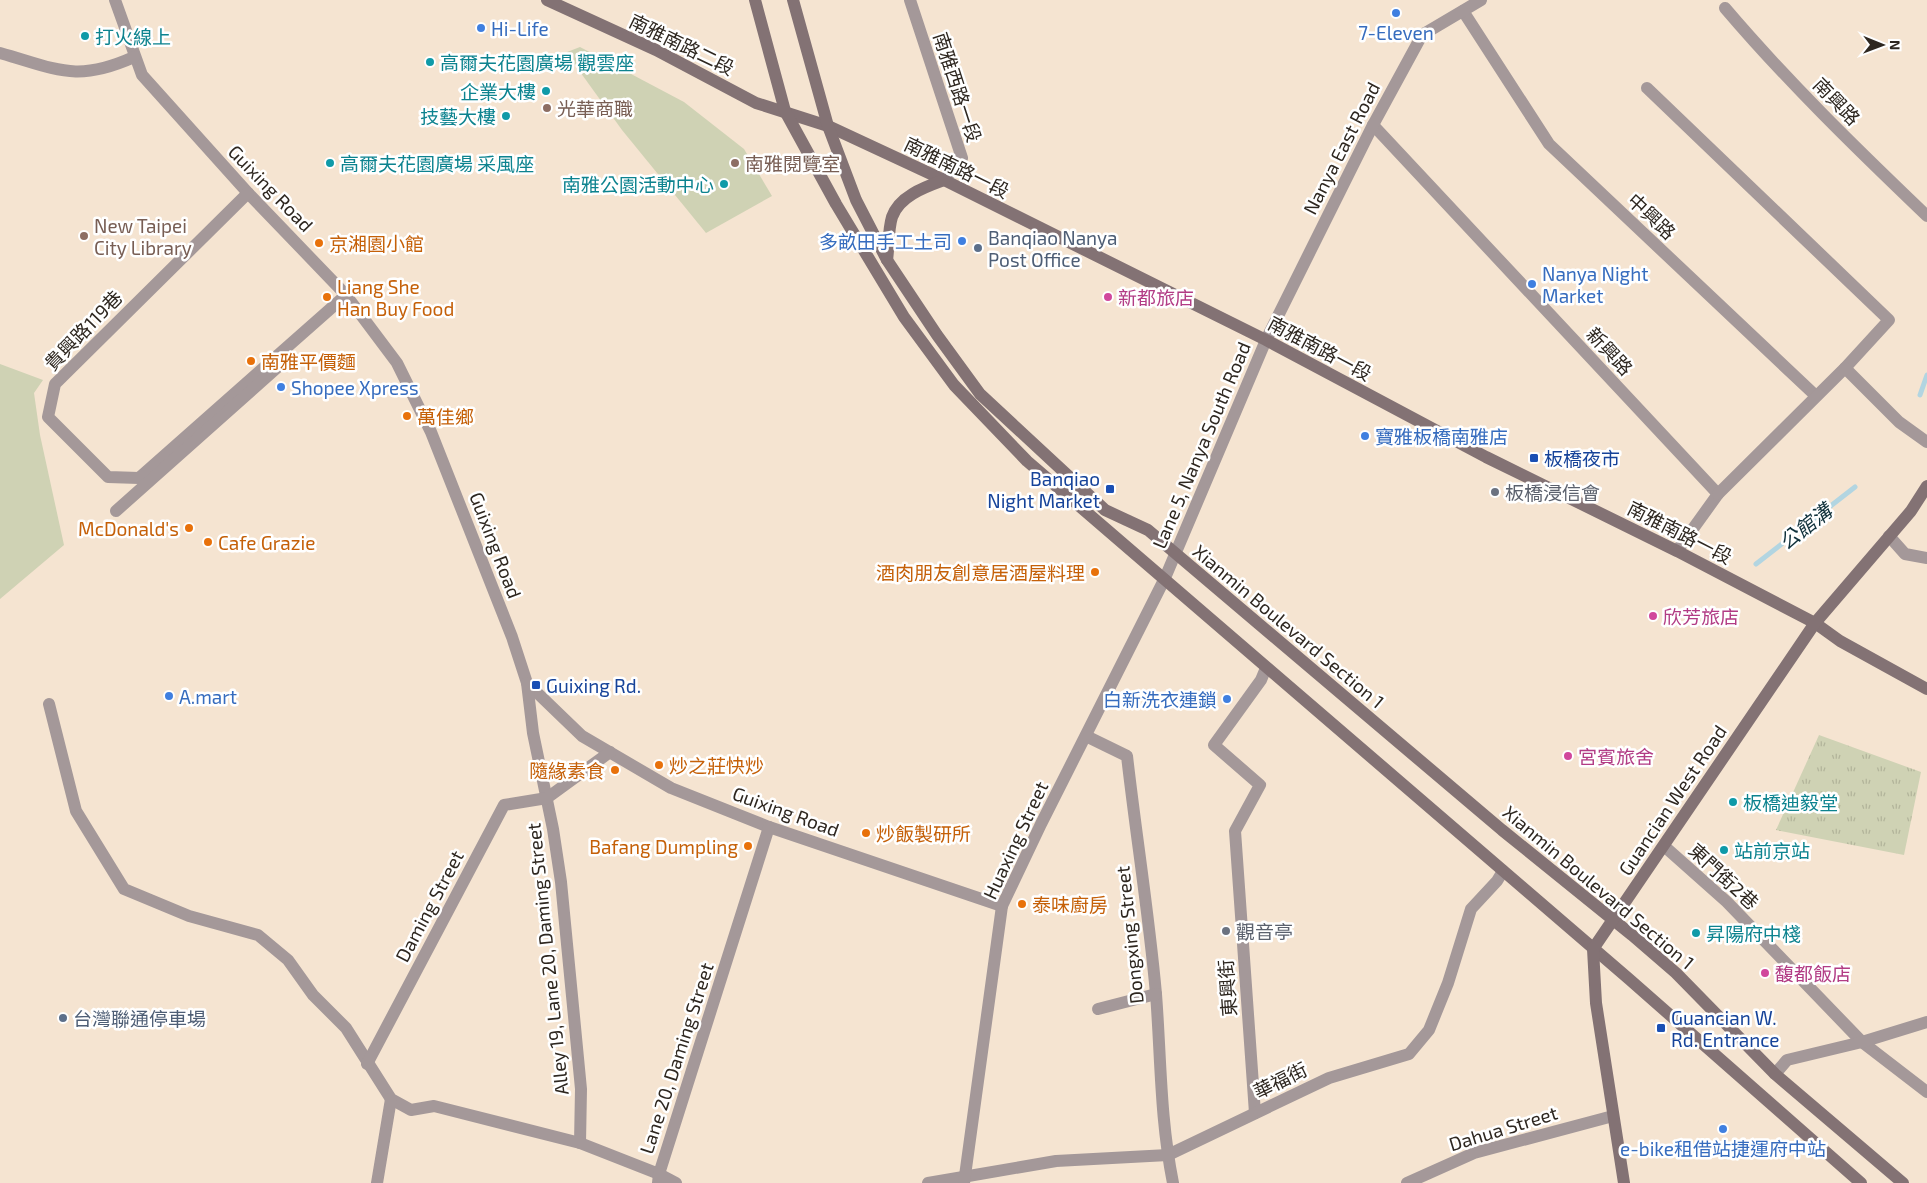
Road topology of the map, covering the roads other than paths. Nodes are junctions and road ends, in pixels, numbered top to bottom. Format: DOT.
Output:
graph roads {
  1 [pos="115,0"];
  2 [pos="547,0"];
  3 [pos="755,0"];
  4 [pos="793,0"];
  5 [pos="910,0"];
  6 [pos="1481,0"];
  7 [pos="1725,8"];
  8 [pos="1463,10"];
  9 [pos="0,53"];
  10 [pos="134,57"];
  11 [pos="1647,88"];
  12 [pos="785,111"];
  13 [pos="802,117"];
  14 [pos="1373,125"];
  15 [pos="828,126"];
  16 [pos="944,180"];
  17 [pos="248,192"];
  18 [pos="1927,216"];
  19 [pos="887,260"];
  20 [pos="346,294"];
  21 [pos="1266,340"];
  22 [pos="292,354"];
  23 [pos="1844,368"];
  24 [pos="1816,396"];
  25 [pos="1927,442"];
  26 [pos="1927,486"];
  27 [pos="1718,494"];
  28 [pos="116,511"];
  29 [pos="1889,536"];
  30 [pos="1677,551"];
  31 [pos="1927,558"];
  32 [pos="1173,560"];
  33 [pos="1165,578"];
  34 [pos="1815,623"];
  35 [pos="1266,668"];
  36 [pos="527,683"];
  37 [pos="1927,688"];
  38 [pos="49,704"];
  39 [pos="1086,736"];
  40 [pos="610,752"];
  41 [pos="547,798"];
  42 [pos="769,827"];
  43 [pos="1664,846"];
  44 [pos="1503,871"];
  45 [pos="1002,906"];
  46 [pos="1612,919"];
  47 [pos="1593,949"];
  48 [pos="1156,994"];
  49 [pos="1098,1009"];
  50 [pos="1927,1022"];
  51 [pos="1862,1042"];
  52 [pos="367,1064"];
  53 [pos="1774,1074"];
  54 [pos="1927,1092"];
  55 [pos="391,1099"];
  56 [pos="1255,1113"];
  57 [pos="1613,1116"];
  58 [pos="580,1143"];
  59 [pos="1168,1155"];
  60 [pos="658,1179"];
  61 [pos="964,1180"];
  62 [pos="377,1183"];
  63 [pos="676,1183"];
  64 [pos="928,1183"];
  65 [pos="1173,1183"];
  66 [pos="1407,1183"];
  67 [pos="1624,1183"];
  68 [pos="1861,1183"];
  69 [pos="1903,1183"];
  1 -- 10 [label="street, Guixing Road"];
  2 -- 12 [label="main road, 南雅南路二段"];
  3 -- 12 [label="main road"];
  4 -- 15 [label="main road, Xianmin Boulevard Section 1"];
  5 -- 16 [label="street, 南雅西路一段"];
  6 -- 8 [label="street, Nanya East Road"];
  7 -- 18 [label="street, 南興路"];
  8 -- 14 [label="street, Nanya East Road"];
  8 -- 24 [label="street, 中興路"];
  9 -- 10 [label="street"];
  10 -- 17 [label="street, Guixing Road"];
  11 -- 23 [label="street"];
  12 -- 13 [label="main road, 南雅南路二段"];
  12 -- 33 [label="main road"];
  13 -- 15 [label="main road, 南雅南路一段"];
  14 -- 21 [label="street, Nanya East Road"];
  14 -- 27 [label="street, 新興路"];
  15 -- 16 [label="main road, 南雅南路一段"];
  15 -- 19 [label="main road, Xianmin Boulevard Section 1"];
  16 -- 19 [label="main road"];
  16 -- 21 [label="main road, 南雅南路一段"];
  17 -- 20 [label="street, Guixing Road"];
  17 -- 20 [label="street, 貴興路119巷"];
  19 -- 32 [label="main road, Xianmin Boulevard Section 1"];
  20 -- 36 [label="street, Guixing Road"];
  21 -- 30 [label="main road, 南雅南路一段"];
  21 -- 32 [label="street, Lane 5, Nanya South Road"];
  22 -- 28 [label="street"];
  23 -- 24 [label="street"];
  23 -- 25 [label="street"];
  24 -- 27 [label="street"];
  26 -- 29 [label="main road, Guancian West Road"];
  27 -- 30 [label="street"];
  29 -- 31 [label="street"];
  29 -- 34 [label="main road, Guancian West Road"];
  30 -- 34 [label="main road, 南雅南路一段"];
  32 -- 33 [label="street, Huaxing Street"];
  32 -- 46 [label="main road, Xianmin Boulevard Section 1"];
  33 -- 35 [label="main road"];
  33 -- 39 [label="street, Huaxing Street"];
  34 -- 37 [label="main road, 南雅南路一段"];
  34 -- 43 [label="main road, Guancian West Road"];
  35 -- 44 [label="main road"];
  35 -- 56 [label="street, 東興街"];
  36 -- 40 [label="street, Guixing Road"];
  36 -- 41 [label="street, Alley 19, Lane 20, Daming Street"];
  38 -- 52 [label="street"];
  39 -- 45 [label="street, Huaxing Street"];
  39 -- 48 [label="street, Dongxing Street"];
  40 -- 41 [label="street"];
  40 -- 42 [label="street, Guixing Road"];
  41 -- 52 [label="street, Daming Street"];
  41 -- 58 [label="street, Alley 19, Lane 20, Daming Street"];
  42 -- 45 [label="street, Guixing Road"];
  42 -- 60 [label="street, Lane 20, Daming Street"];
  43 -- 46 [label="main road, Guancian West Road"];
  43 -- 51 [label="street, 東門街2巷"];
  44 -- 47 [label="main road"];
  44 -- 56 [label="street, 華福街"];
  45 -- 61 [label="street, Huaxing Street"];
  46 -- 47 [label="main road, Guancian West Road"];
  46 -- 53 [label="main road, Xianmin Boulevard Section 1"];
  47 -- 57 [label="main road"];
  47 -- 68 [label="main road"];
  48 -- 49 [label="street"];
  48 -- 59 [label="street, Dongxing Street"];
  50 -- 51 [label="street"];
  51 -- 53 [label="street"];
  51 -- 54 [label="street, 東門街2巷"];
  52 -- 55 [label="street"];
  53 -- 69 [label="main road, Xianmin Boulevard Section 1"];
  55 -- 58 [label="street, Lane 20, Daming Street"];
  55 -- 62 [label="street"];
  56 -- 59 [label="street, 華福街"];
  57 -- 66 [label="street, Dahua Street"];
  57 -- 67 [label="main road"];
  58 -- 60 [label="street, Lane 20, Daming Street"];
  59 -- 61 [label="street, 華福街"];
  59 -- 65 [label="street"];
  60 -- 63 [label="street"];
  61 -- 64 [label="street, 華福街"];
}
